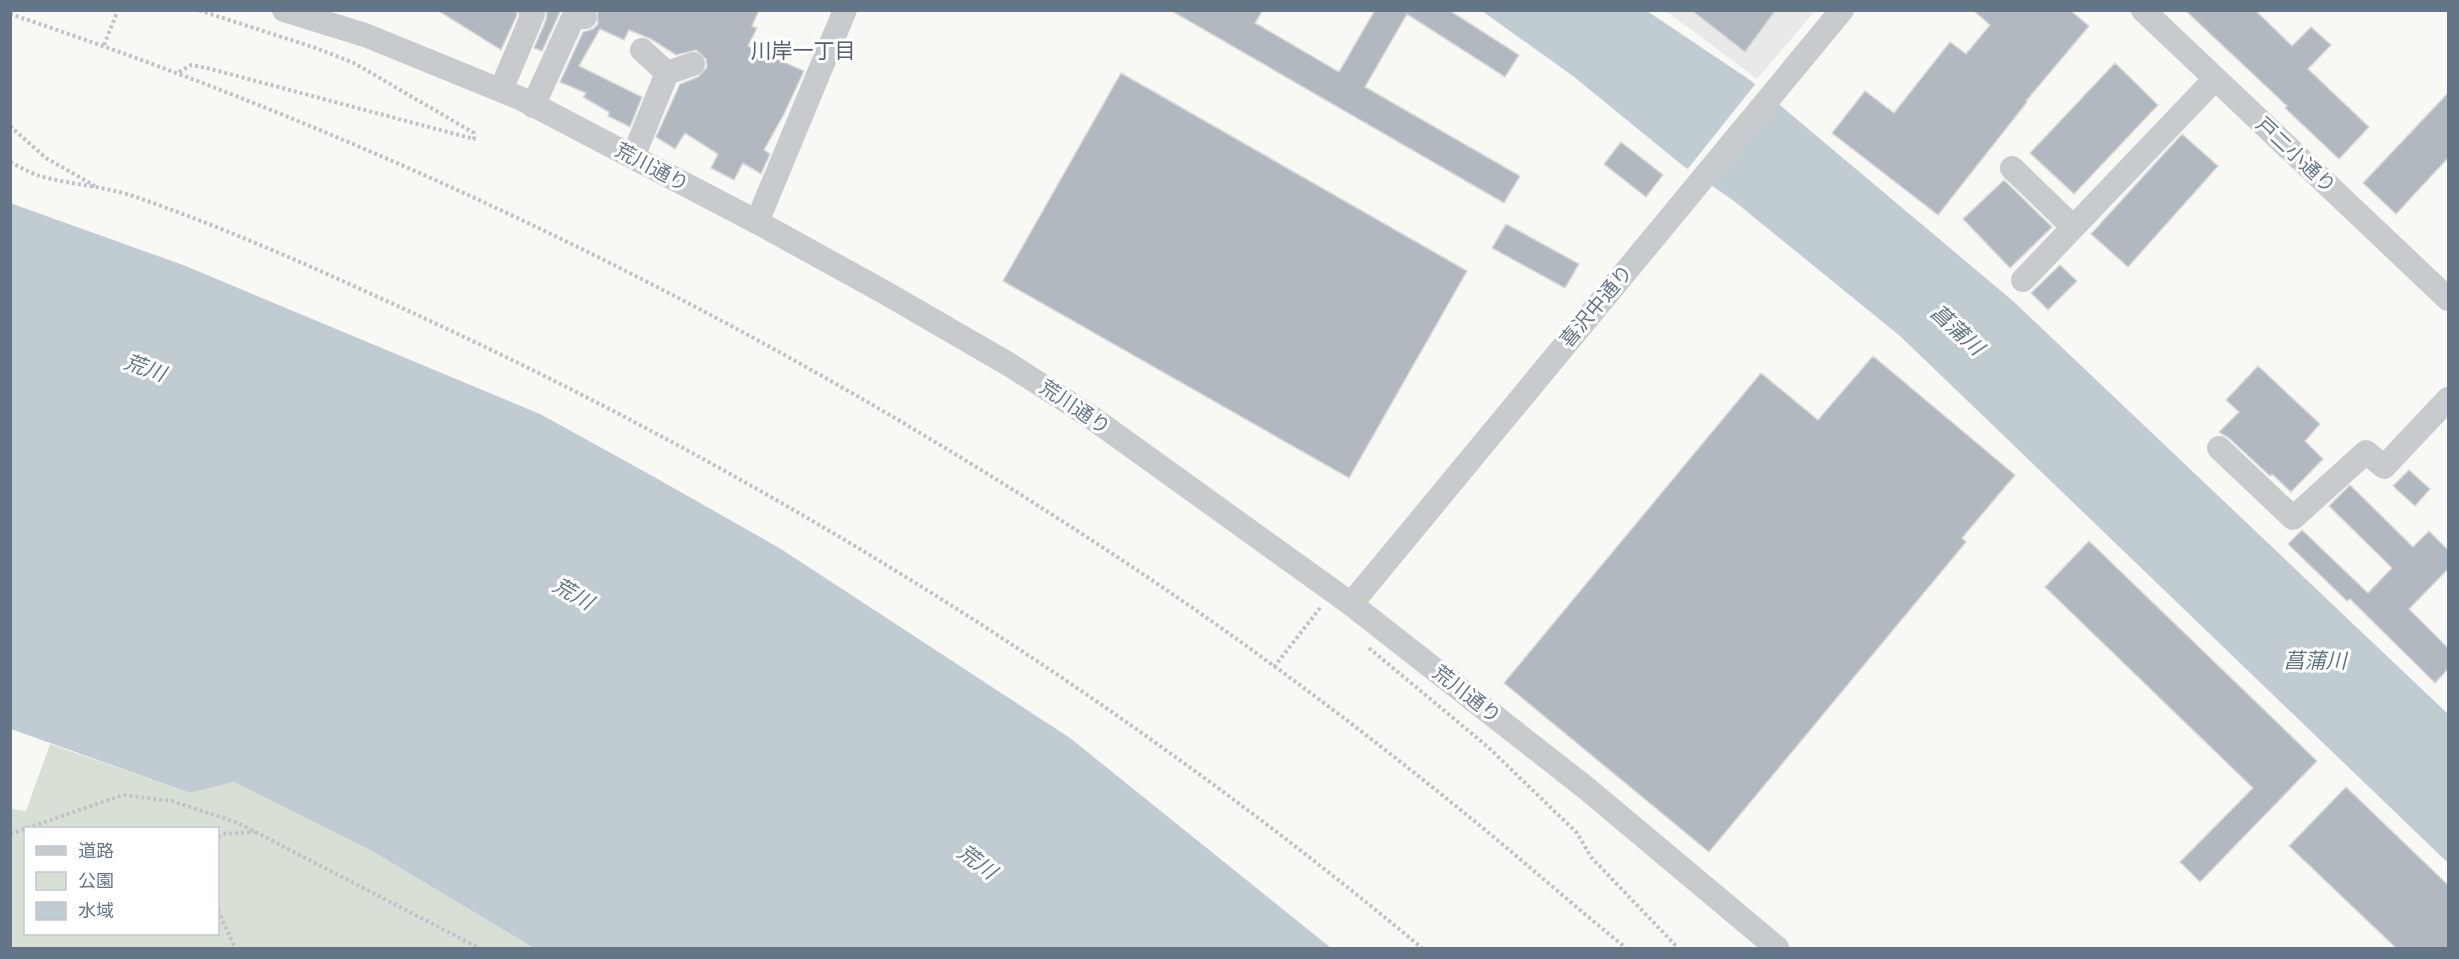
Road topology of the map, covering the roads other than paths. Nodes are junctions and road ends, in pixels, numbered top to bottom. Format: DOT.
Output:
graph roads {
  1 [pos="284,10"];
  2 [pos="530,10"];
  3 [pos="845,10"];
  4 [pos="1842,10"];
  5 [pos="2143,10"];
  6 [pos="330,17"];
  7 [pos="585,17"];
  8 [pos="642,50"];
  9 [pos="693,64"];
  10 [pos="667,73"];
  11 [pos="2215,79"];
  12 [pos="501,90"];
  13 [pos="533,106"];
  14 [pos="633,157"];
  15 [pos="2012,168"];
  16 [pos="756,222"];
  17 [pos="2072,226"];
  18 [pos="2023,280"];
  19 [pos="2448,298"];
  20 [pos="2448,399"];
  21 [pos="2220,448"];
  22 [pos="1342,597"];
  23 [pos="1777,948"];
  1 -- 6 [label="street, 荒川通り"];
  2 -- 12 [label="street"];
  3 -- 16 [label="street"];
  4 -- 22 [label="street, 喜沢中通り"];
  5 -- 11 [label="street, 戸二小通り"];
  6 -- 12 [label="street, 荒川通り"];
  7 -- 13 [label="street"];
  8 -- 10 [label="street"];
  9 -- 10 [label="street"];
  10 -- 14 [label="street"];
  11 -- 17 [label="street"];
  11 -- 19 [label="street, 戸二小通り"];
  12 -- 13 [label="street, 荒川通り"];
  13 -- 14 [label="street, 荒川通り"];
  14 -- 16 [label="street, 荒川通り"];
  15 -- 17 [label="street"];
  16 -- 22 [label="street, 荒川通り"];
  17 -- 18 [label="street"];
  20 -- 21 [label="street"];
  22 -- 23 [label="street, 荒川通り"];
}
